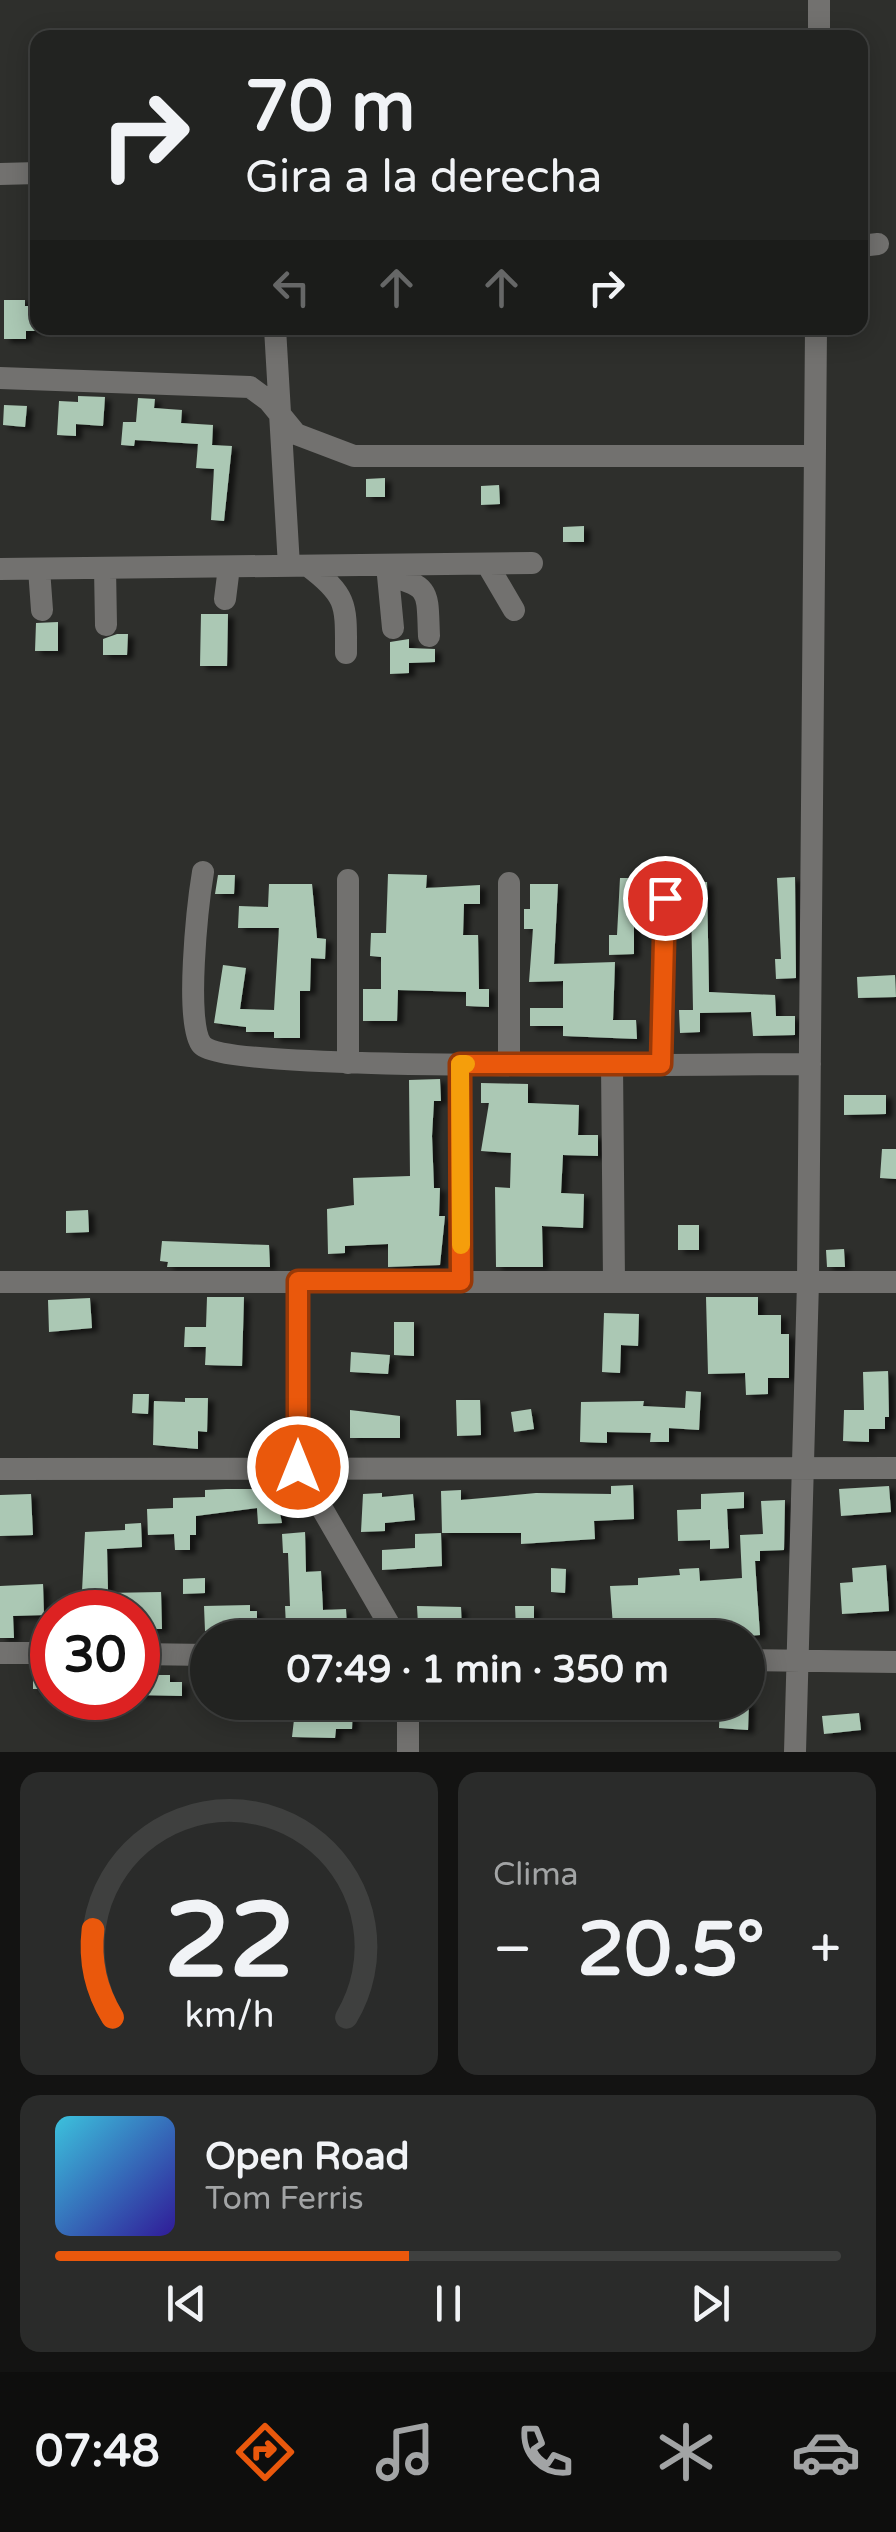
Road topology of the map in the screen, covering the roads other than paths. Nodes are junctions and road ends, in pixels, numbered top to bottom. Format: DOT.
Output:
graph roads {
  1 [pos="819,0"];
  2 [pos="819,30"];
  3 [pos="30,173"];
  4 [pos="0,174"];
  5 [pos="275,335"];
  6 [pos="816,335"];
  7 [pos="0,378"];
  8 [pos="278,412"];
  9 [pos="814,456"];
  10 [pos="486,564"];
  11 [pos="532,564"];
  12 [pos="299,566"];
  13 [pos="228,567"];
  14 [pos="106,568"];
  15 [pos="0,569"];
  16 [pos="40,569"];
  17 [pos="388,571"];
  18 [pos="225,600"];
  19 [pos="42,610"];
  20 [pos="514,610"];
  21 [pos="106,625"];
  22 [pos="393,628"];
  23 [pos="429,636"];
  24 [pos="346,653"];
  25 [pos="203,872"];
  26 [pos="348,880"];
  27 [pos="509,883"];
  28 [pos="665,898"];
  29 [pos="348,1063"];
  30 [pos="460,1064"];
  31 [pos="509,1064"];
  32 [pos="612,1064"];
  33 [pos="661,1064"];
  34 [pos="810,1064"];
  35 [pos="298,1281"];
  36 [pos="461,1281"];
  37 [pos="0,1282"];
  38 [pos="614,1282"];
  39 [pos="808,1282"];
  40 [pos="896,1282"];
  41 [pos="803,1466"];
  42 [pos="298,1467"];
  43 [pos="896,1468"];
  44 [pos="0,1469"];
  45 [pos="387,1620"];
  46 [pos="0,1652"];
  47 [pos="30,1653"];
  48 [pos="160,1654"];
  49 [pos="190,1655"];
  50 [pos="765,1660"];
  51 [pos="798,1661"];
  52 [pos="896,1662"];
  53 [pos="408,1720"];
  54 [pos="408,1752"];
  55 [pos="795,1752"];
  1 -- 2 [label="street"];
  3 -- 4 [label="street"];
  5 -- 8 [label="street"];
  6 -- 9 [label="street"];
  7 -- 8 [label="street"];
  8 -- 9 [label="street"];
  8 -- 12 [label="street"];
  9 -- 34 [label="street"];
  10 -- 11 [label="street"];
  10 -- 17 [label="street"];
  10 -- 20 [label="street"];
  12 -- 13 [label="street"];
  12 -- 17 [label="street"];
  12 -- 24 [label="street"];
  13 -- 14 [label="street"];
  13 -- 18 [label="street"];
  14 -- 16 [label="street"];
  14 -- 21 [label="street"];
  15 -- 16 [label="street"];
  16 -- 19 [label="street"];
  17 -- 22 [label="street"];
  17 -- 23 [label="street"];
  25 -- 29 [label="street"];
  26 -- 29 [label="street"];
  27 -- 31 [label="street"];
  28 -- 33 [label="street"];
  29 -- 30 [label="street"];
  30 -- 31 [label="street"];
  30 -- 36 [label="street"];
  31 -- 32 [label="street"];
  32 -- 33 [label="street"];
  32 -- 38 [label="street"];
  33 -- 34 [label="street"];
  34 -- 39 [label="street"];
  35 -- 36 [label="street"];
  35 -- 37 [label="street"];
  35 -- 42 [label="street"];
  36 -- 38 [label="street"];
  38 -- 39 [label="street"];
  39 -- 40 [label="street"];
  39 -- 41 [label="street"];
  41 -- 42 [label="street"];
  41 -- 43 [label="street"];
  41 -- 51 [label="street"];
  42 -- 44 [label="street"];
  42 -- 45 [label="street"];
  46 -- 47 [label="street"];
  48 -- 49 [label="street"];
  50 -- 51 [label="street"];
  51 -- 52 [label="street"];
  51 -- 55 [label="street"];
  53 -- 54 [label="street"];
}
